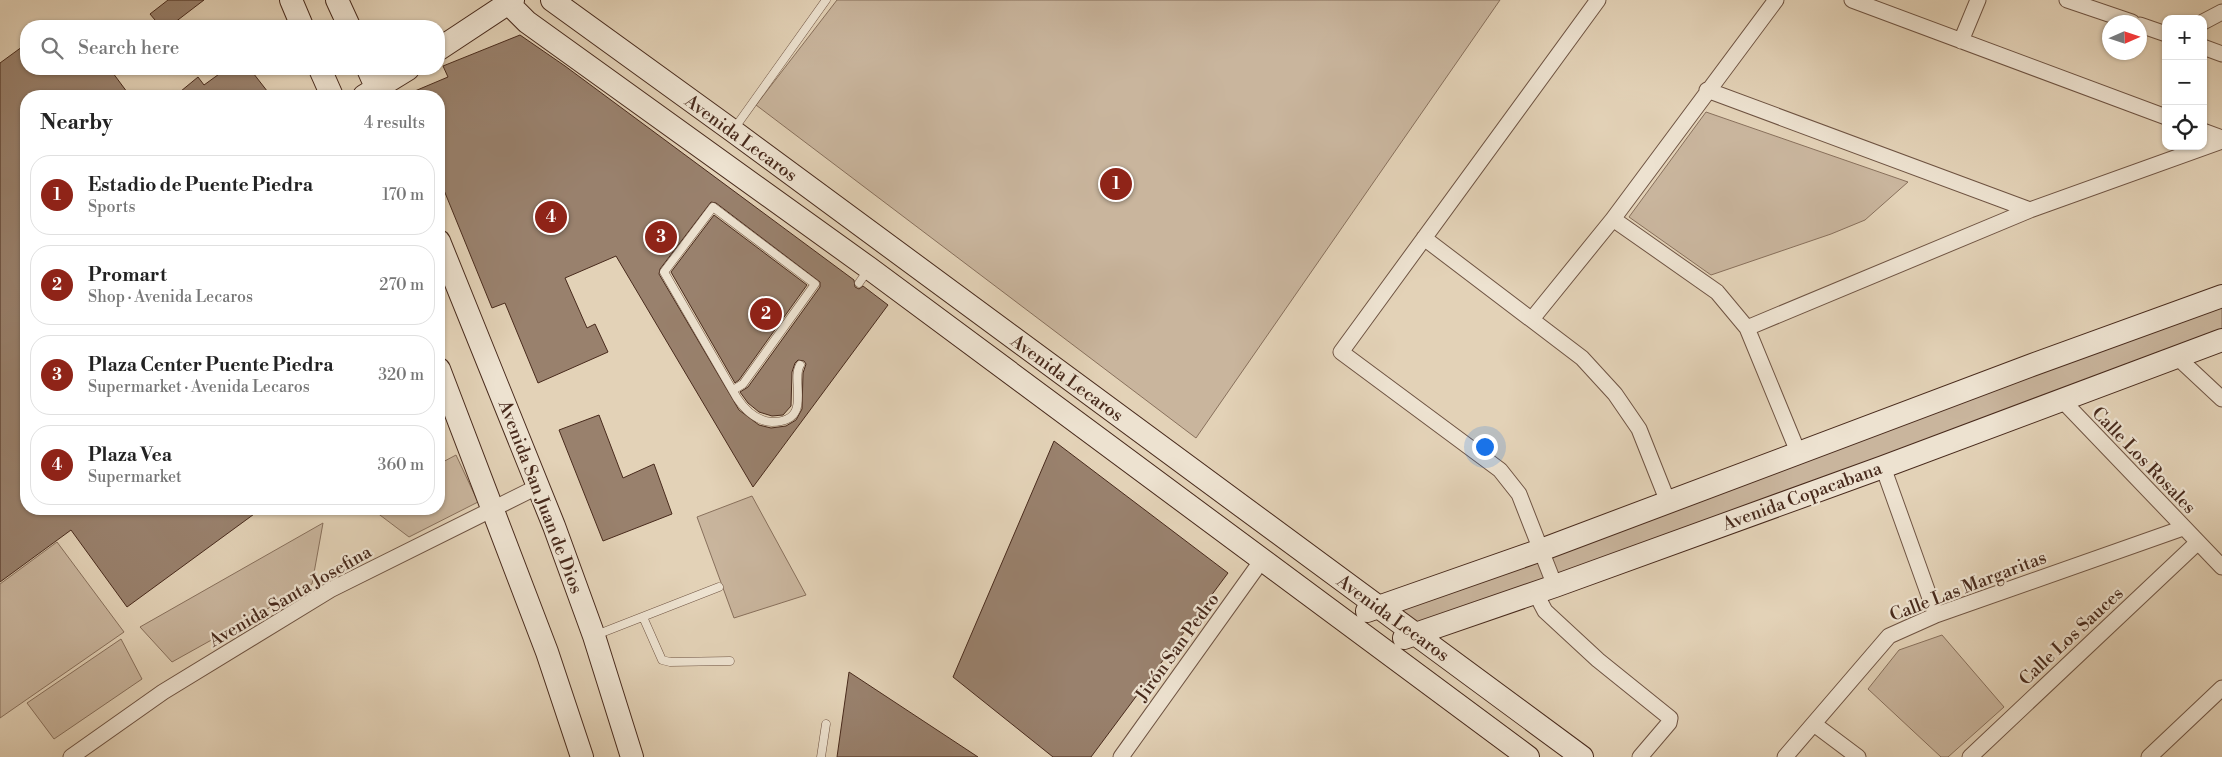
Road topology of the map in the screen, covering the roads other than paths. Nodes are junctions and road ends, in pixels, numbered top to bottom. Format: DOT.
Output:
graph roads {
  1 [pos="291,0"];
  2 [pos="337,0"];
  3 [pos="552,0"];
  4 [pos="826,0"];
  5 [pos="1598,0"];
  6 [pos="1776,0"];
  7 [pos="1852,0"];
  8 [pos="1978,0"];
  9 [pos="2067,0"];
  10 [pos="508,1"];
  11 [pos="2222,12"];
  12 [pos="2111,15"];
  13 [pos="299,20"];
  14 [pos="345,20"];
  15 [pos="2207,20"];
  16 [pos="2147,27"];
  17 [pos="2162,33"];
  18 [pos="1961,41"];
  19 [pos="445,45"];
  20 [pos="2207,49"];
  21 [pos="2222,54"];
  22 [pos="323,75"];
  23 [pos="397,75"];
  24 [pos="372,88"];
  25 [pos="329,90"];
  26 [pos="1707,90"];
  27 [pos="2162,116"];
  28 [pos="733,131"];
  29 [pos="2207,133"];
  30 [pos="2222,139"];
  31 [pos="2030,210"];
  32 [pos="1612,219"];
  33 [pos="1424,238"];
  34 [pos="445,256"];
  35 [pos="2222,296"];
  36 [pos="1532,319"];
  37 [pos="1747,328"];
  38 [pos="2222,340"];
  39 [pos="2177,357"];
  40 [pos="800,365"];
  41 [pos="445,384"];
  42 [pos="733,390"];
  43 [pos="2061,399"];
  44 [pos="2222,399"];
  45 [pos="1798,452"];
  46 [pos="1883,467"];
  47 [pos="539,486"];
  48 [pos="1668,502"];
  49 [pos="493,508"];
  50 [pos="2183,528"];
  51 [pos="2198,542"];
  52 [pos="1540,550"];
  53 [pos="1262,560"];
  54 [pos="2222,567"];
  55 [pos="719,587"];
  56 [pos="1545,589"];
  57 [pos="1377,607"];
  58 [pos="1936,615"];
  59 [pos="643,617"];
  60 [pos="1345,621"];
  61 [pos="1416,634"];
  62 [pos="594,636"];
  63 [pos="1380,647"];
  64 [pos="730,661"];
  65 [pos="2222,688"];
  66 [pos="826,724"];
  67 [pos="1814,724"];
  68 [pos="71,757"];
  69 [pos="582,757"];
  70 [pos="632,757"];
  71 [pos="821,757"];
  72 [pos="1121,757"];
  73 [pos="1528,757"];
  74 [pos="1582,757"];
  75 [pos="1640,757"];
  76 [pos="1785,757"];
  77 [pos="1858,757"];
  78 [pos="1970,757"];
  79 [pos="2149,757"];
  1 -- 13 [label="main road"];
  2 -- 14 [label="main road"];
  3 -- 28 [label="main road, Avenida Lecaros"];
  4 -- 28 [label="lane"];
  5 -- 33 [label="street"];
  6 -- 26 [label="street"];
  7 -- 18 [label="street"];
  8 -- 18 [label="street"];
  9 -- 12 [label="street"];
  10 -- 19 [label="main road, Avenida Lecaros"];
  10 -- 53 [label="main road, Avenida Lecaros"];
  11 -- 15 [label="street"];
  16 -- 17 [label="street"];
  18 -- 27 [label="street"];
  20 -- 21 [label="street"];
  22 -- 25 [label="main road"];
  23 -- 24 [label="main road"];
  26 -- 31 [label="street"];
  26 -- 32 [label="street"];
  28 -- 57 [label="main road, Avenida Lecaros"];
  29 -- 30 [label="street"];
  30 -- 31 [label="street"];
  31 -- 37 [label="street"];
  32 -- 36 [label="street"];
  32 -- 37 [label="street"];
  33 -- 36 [label="street"];
  33 -- 52 [label="street"];
  34 -- 47 [label="main road, Avenida San Juan de Dios"];
  35 -- 45 [label="main road"];
  36 -- 48 [label="street"];
  37 -- 45 [label="street"];
  38 -- 39 [label="main road, Avenida Copacabana"];
  39 -- 43 [label="main road, Avenida Copacabana"];
  39 -- 44 [label="street"];
  40 -- 42 [label="lane"];
  41 -- 49 [label="main road"];
  42 -- 42 [label="lane"];
  43 -- 46 [label="main road, Avenida Copacabana"];
  43 -- 50 [label="street, Calle Los Rosales"];
  45 -- 48 [label="main road"];
  46 -- 56 [label="main road, Avenida Copacabana"];
  46 -- 58 [label="street"];
  47 -- 49 [label="street, Avenida Santa Josefina"];
  47 -- 62 [label="main road, Avenida San Juan de Dios"];
  48 -- 52 [label="main road"];
  49 -- 68 [label="street, Avenida Santa Josefina"];
  49 -- 69 [label="main road"];
  50 -- 51 [label="street, Calle Los Rosales"];
  50 -- 58 [label="street, Calle Las Margaritas"];
  51 -- 54 [label="street, Calle Los Rosales"];
  51 -- 78 [label="street, Calle Los Sauces"];
  52 -- 56 [label="street"];
  52 -- 57 [label="main road"];
  53 -- 60 [label="main road, Avenida Lecaros"];
  53 -- 72 [label="street, Jirón San Pedro"];
  55 -- 59 [label="lane"];
  56 -- 61 [label="main road, Avenida Copacabana"];
  56 -- 75 [label="street"];
  57 -- 60 [label="main road"];
  57 -- 61 [label="main road, Avenida Lecaros"];
  58 -- 67 [label="street, Calle Las Margaritas"];
  59 -- 62 [label="lane"];
  59 -- 64 [label="lane"];
  60 -- 63 [label="main road, Avenida Lecaros"];
  61 -- 63 [label="main road, Avenida Copacabana"];
  61 -- 74 [label="main road, Avenida Lecaros"];
  62 -- 70 [label="main road, Avenida San Juan de Dios"];
  63 -- 73 [label="main road, Avenida Lecaros"];
  65 -- 79 [label="street"];
  66 -- 71 [label="lane"];
  67 -- 76 [label="street, Calle Las Margaritas"];
  67 -- 77 [label="street"];
}
